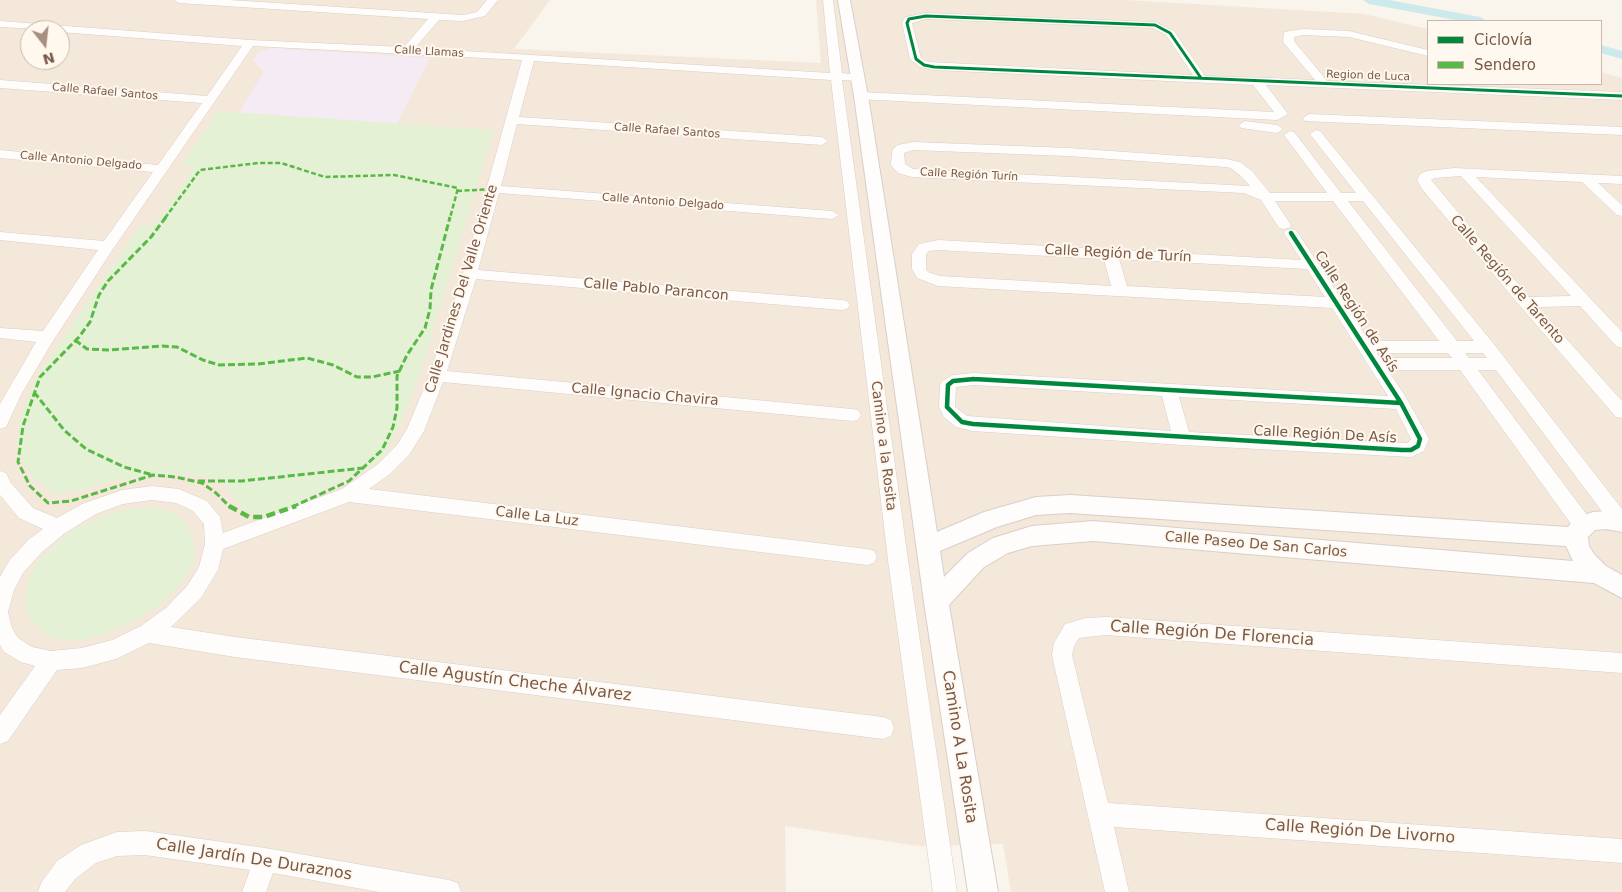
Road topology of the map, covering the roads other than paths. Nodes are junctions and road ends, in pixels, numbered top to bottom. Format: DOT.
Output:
graph roads {
  1 [pos="179,0"];
  2 [pos="398,0"];
  3 [pos="492,0"];
  4 [pos="828,0"];
  5 [pos="844,0"];
  6 [pos="208,1"];
  7 [pos="299,4"];
  8 [pos="386,13"];
  9 [pos="436,16"];
  10 [pos="0,24"];
  11 [pos="250,43"];
  12 [pos="407,51"];
  13 [pos="1427,53"];
  14 [pos="529,57"];
  15 [pos="836,76"];
  16 [pos="1201,78"];
  17 [pos="1256,81"];
  18 [pos="1271,82"];
  19 [pos="0,84"];
  20 [pos="1324,84"];
  21 [pos="1547,85"];
  22 [pos="860,94"];
  23 [pos="1584,94"];
  24 [pos="1622,96"];
  25 [pos="210,100"];
  26 [pos="1295,114"];
  27 [pos="1309,118"];
  28 [pos="512,120"];
  29 [pos="1281,124"];
  30 [pos="1577,129"];
  31 [pos="1622,131"];
  32 [pos="1317,133"];
  33 [pos="1586,140"];
  34 [pos="822,141"];
  35 [pos="1622,142"];
  36 [pos="0,154"];
  37 [pos="1235,165"];
  38 [pos="1070,166"];
  39 [pos="162,169"];
  40 [pos="1465,173"];
  41 [pos="1585,178"];
  42 [pos="1622,180"];
  43 [pos="1251,187"];
  44 [pos="493,189"];
  45 [pos="1331,191"];
  46 [pos="1361,192"];
  47 [pos="1266,196"];
  48 [pos="1622,212"];
  49 [pos="832,215"];
  50 [pos="0,236"];
  51 [pos="108,246"];
  52 [pos="1110,253"];
  53 [pos="1312,265"];
  54 [pos="470,274"];
  55 [pos="922,275"];
  56 [pos="1120,290"];
  57 [pos="1584,300"];
  58 [pos="1525,302"];
  59 [pos="1336,303"];
  60 [pos="842,305"];
  61 [pos="0,333"];
  62 [pos="47,337"];
  63 [pos="1622,342"];
  64 [pos="1365,347"];
  65 [pos="1453,348"];
  66 [pos="1487,348"];
  67 [pos="1376,364"];
  68 [pos="1466,364"];
  69 [pos="1500,364"];
  70 [pos="437,376"];
  71 [pos="1169,389"];
  72 [pos="1401,403"];
  73 [pos="1622,412"];
  74 [pos="852,415"];
  75 [pos="0,422"];
  76 [pos="1182,438"];
  77 [pos="0,478"];
  78 [pos="348,494"];
  79 [pos="1622,523"];
  80 [pos="58,527"];
  81 [pos="1580,531"];
  82 [pos="215,544"];
  83 [pos="928,546"];
  84 [pos="867,557"];
  85 [pos="1598,573"];
  86 [pos="1622,587"];
  87 [pos="936,602"];
  88 [pos="0,607"];
  89 [pos="0,618"];
  90 [pos="148,633"];
  91 [pos="51,660"];
  92 [pos="1622,663"];
  93 [pos="883,728"];
  94 [pos="0,734"];
  95 [pos="1098,814"];
  96 [pos="1622,851"];
  97 [pos="265,860"];
  98 [pos="50,892"];
  99 [pos="254,892"];
  100 [pos="449,892"];
  101 [pos="944,892"];
  102 [pos="983,892"];
  103 [pos="1118,892"];
  1 -- 6 [label="street"];
  2 -- 8 [label="street"];
  3 -- 9 [label="street"];
  4 -- 15 [label="street, Camino a la Rosita"];
  5 -- 22 [label="street, Camino a la Rosita"];
  6 -- 7 [label="street"];
  7 -- 8 [label="street"];
  8 -- 9 [label="street"];
  9 -- 12 [label="street"];
  10 -- 11 [label="street, Calle Llamas"];
  11 -- 12 [label="street, Calle Llamas"];
  11 -- 25 [label="street"];
  12 -- 14 [label="street, Calle Llamas"];
  13 -- 20 [label="street, Region de Luca"];
  14 -- 15 [label="street, Calle Llamas"];
  14 -- 28 [label="street, Calle Jardines Del Valle Oriente"];
  15 -- 22 [label="street, Calle Llamas"];
  15 -- 101 [label="street, Camino a la Rosita"];
  16 -- 16 [label="street, Region de Luca"];
  16 -- 17 [label="street, Region de Luca"];
  17 -- 18 [label="street, Region de Luca"];
  17 -- 29 [label="street"];
  18 -- 20 [label="street, Region de Luca"];
  18 -- 26 [label="street"];
  19 -- 25 [label="street, Calle Rafael Santos"];
  20 -- 23 [label="street, Region de Luca"];
  21 -- 23 [label="street, Region de Luca"];
  22 -- 29 [label="street, Calle Llamas"];
  22 -- 83 [label="street, Camino a la Rosita"];
  23 -- 24 [label="street, Region de Luca"];
  25 -- 39 [label="street"];
  26 -- 27 [label="street"];
  26 -- 29 [label="street"];
  27 -- 30 [label="street"];
  27 -- 32 [label="street"];
  28 -- 34 [label="street, Calle Rafael Santos"];
  28 -- 44 [label="street, Calle Jardines Del Valle Oriente"];
  29 -- 32 [label="street"];
  29 -- 45 [label="street"];
  30 -- 31 [label="street"];
  30 -- 33 [label="street"];
  32 -- 33 [label="street"];
  32 -- 46 [label="street"];
  33 -- 35 [label="street"];
  36 -- 39 [label="street, Calle Antonio Delgado"];
  37 -- 38 [label="street, Calle Región Turín"];
  37 -- 43 [label="street, Calle Región de Asís"];
  38 -- 38 [label="street, Calle Región Turín"];
  38 -- 43 [label="street, Calle Región Turín"];
  39 -- 51 [label="street"];
  40 -- 41 [label="street, Calle Región de Tarento"];
  40 -- 57 [label="street"];
  40 -- 58 [label="street, Calle Región de Tarento"];
  41 -- 42 [label="street, Calle Región de Tarento"];
  41 -- 48 [label="street"];
  43 -- 45 [label="street, Calle Región Turín"];
  43 -- 47 [label="street, Calle Región de Asís"];
  44 -- 49 [label="street, Calle Antonio Delgado"];
  44 -- 54 [label="street, Calle Jardines Del Valle Oriente"];
  45 -- 46 [label="street"];
  45 -- 47 [label="street"];
  45 -- 65 [label="street"];
  46 -- 66 [label="street"];
  47 -- 53 [label="street, Calle Región de Asís"];
  50 -- 51 [label="street"];
  51 -- 62 [label="street"];
  52 -- 53 [label="street, Calle Región de Turín"];
  52 -- 55 [label="street, Calle Región de Turín"];
  52 -- 56 [label="street"];
  53 -- 59 [label="street, Calle Región de Asís"];
  54 -- 60 [label="street, Calle Pablo Parancon"];
  54 -- 70 [label="street, Calle Jardines Del Valle Oriente"];
  55 -- 56 [label="street, Calle Región de Asís"];
  56 -- 59 [label="street, Calle Región de Asís"];
  57 -- 58 [label="street"];
  57 -- 63 [label="street"];
  58 -- 73 [label="street, Calle Región de Tarento"];
  59 -- 64 [label="street, Calle Región de Asís"];
  61 -- 62 [label="street"];
  62 -- 75 [label="street"];
  64 -- 65 [label="street, Calle Región De Asís"];
  64 -- 67 [label="street, Calle Región de Asís"];
  65 -- 66 [label="street, Calle Región De Asís"];
  65 -- 68 [label="street"];
  66 -- 69 [label="street"];
  67 -- 68 [label="street, Calle Región De Asís"];
  67 -- 72 [label="street, Calle Región de Asís"];
  68 -- 69 [label="street, Calle Región De Asís"];
  68 -- 81 [label="street"];
  69 -- 79 [label="street"];
  70 -- 74 [label="street, Calle Ignacio Chavira"];
  70 -- 78 [label="street, Calle Jardines Del Valle Oriente"];
  71 -- 72 [label="street, Calle Región De Asís"];
  71 -- 76 [label="street"];
  71 -- 76 [label="street, Calle Región De Asís"];
  72 -- 76 [label="street, Calle Región De Asís"];
  77 -- 80 [label="street"];
  78 -- 82 [label="street, Calle La Luz"];
  78 -- 84 [label="street, Calle La Luz"];
  79 -- 81 [label="street, Calle Paseo De San Carlos"];
  80 -- 82 [label="street"];
  80 -- 88 [label="street"];
  81 -- 83 [label="street, Calle Paseo De San Carlos"];
  81 -- 85 [label="street"];
  82 -- 90 [label="street"];
  83 -- 87 [label="street, Camino a la Rosita"];
  85 -- 86 [label="street"];
  85 -- 87 [label="street, Calle Paseo De San Carlos"];
  87 -- 102 [label="street, Camino A La Rosita"];
  89 -- 91 [label="street"];
  90 -- 91 [label="street"];
  90 -- 93 [label="street, Calle Agustín Cheche Álvarez"];
  91 -- 94 [label="street"];
  92 -- 95 [label="street, Calle Región De Florencia"];
  95 -- 96 [label="street, Calle Región De Livorno"];
  95 -- 103 [label="street, Calle Región De Florencia"];
  97 -- 98 [label="street, Calle Jardín De Duraznos"];
  97 -- 99 [label="street"];
  97 -- 100 [label="street, Calle Jardín De Duraznos"];
}
